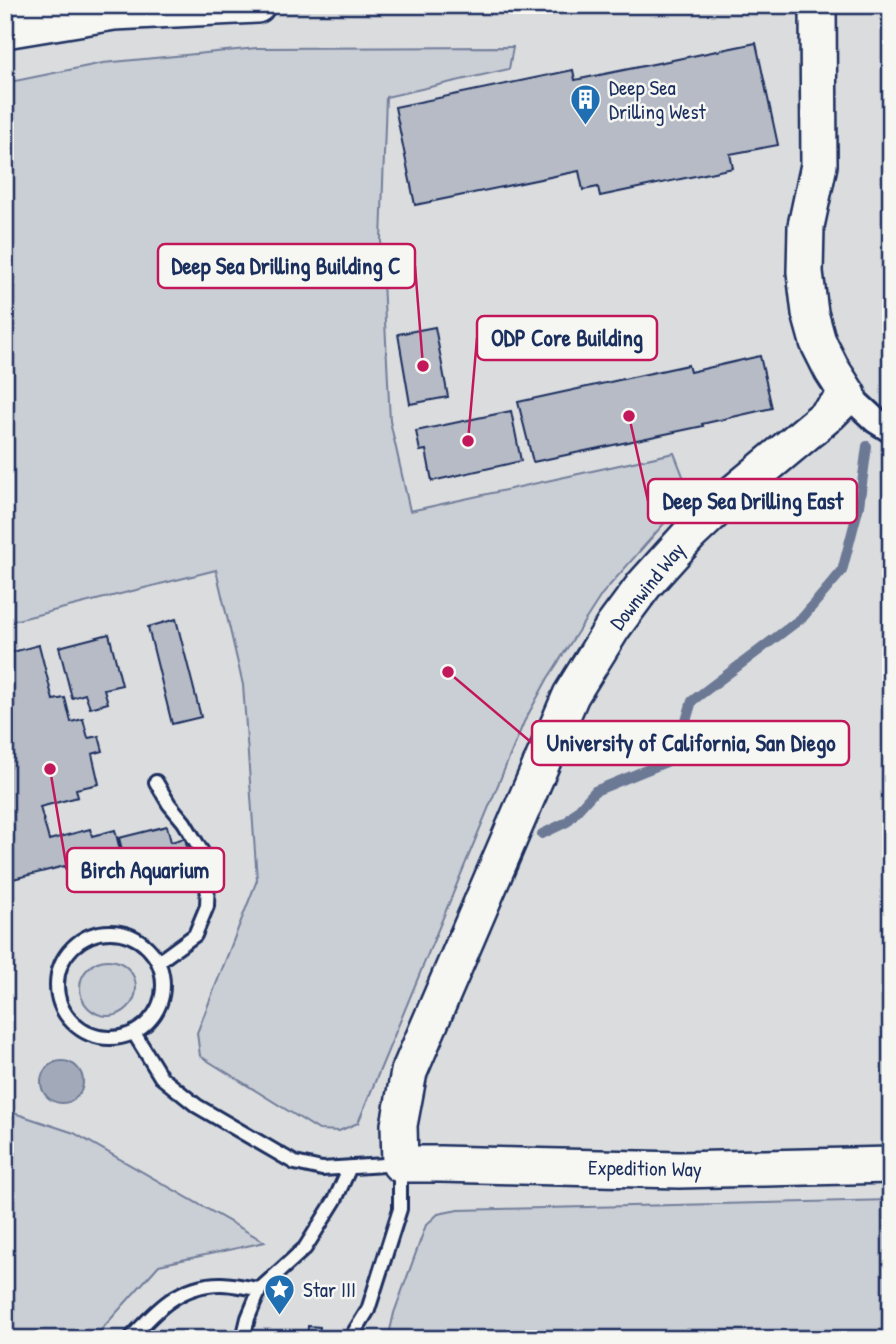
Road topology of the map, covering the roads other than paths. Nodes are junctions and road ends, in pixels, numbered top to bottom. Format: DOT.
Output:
graph roads {
  1 [pos="257,5"];
  2 [pos="818,5"];
  3 [pos="5,30"];
  4 [pos="848,395"];
  5 [pos="891,429"];
  6 [pos="156,782"];
  7 [pos="158,962"];
  8 [pos="134,1033"];
  9 [pos="400,1164"];
  10 [pos="891,1165"];
  11 [pos="349,1169"];
  12 [pos="260,1289"];
  13 [pos="130,1339"];
  14 [pos="243,1339"];
  15 [pos="350,1339"];
  1 -- 3 [label="street"];
  2 -- 4 [label="street"];
  4 -- 5 [label="street"];
  4 -- 9 [label="street, Downwind Way"];
  6 -- 7 [label="lane"];
  7 -- 8 [label="lane"];
  7 -- 8 [label="lane"];
  8 -- 11 [label="lane"];
  9 -- 10 [label="street, Expedition Way"];
  9 -- 11 [label="lane"];
  9 -- 15 [label="lane"];
  11 -- 12 [label="lane"];
  12 -- 13 [label="lane"];
  12 -- 14 [label="lane"];
}
